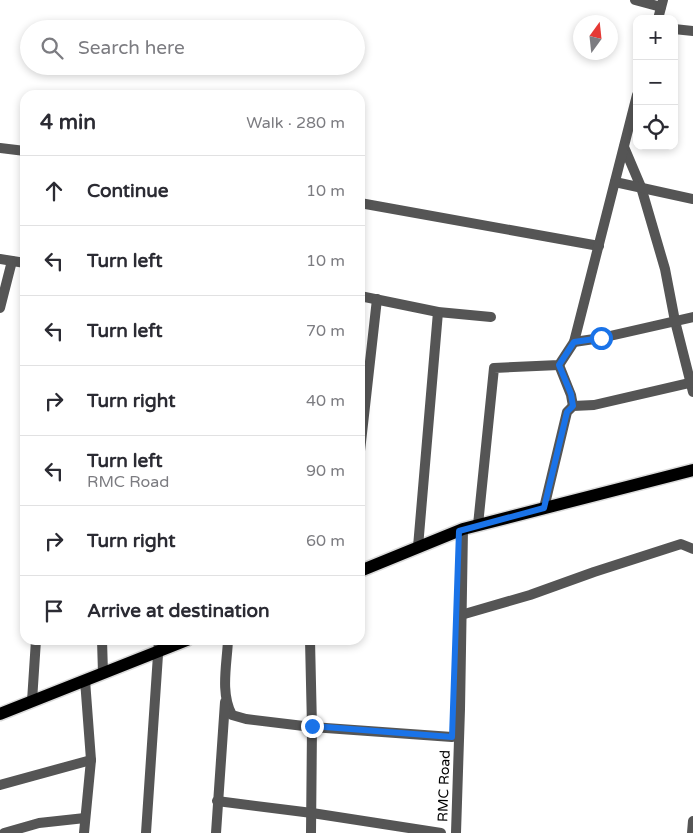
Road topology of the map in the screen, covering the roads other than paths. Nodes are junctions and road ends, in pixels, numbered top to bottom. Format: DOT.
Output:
graph roads {
  1 [pos="635,0"];
  2 [pos="662,3"];
  3 [pos="678,29"];
  4 [pos="693,31"];
  5 [pos="634,105"];
  6 [pos="624,147"];
  7 [pos="0,148"];
  8 [pos="20,150"];
  9 [pos="615,182"];
  10 [pos="641,187"];
  11 [pos="693,198"];
  12 [pos="365,204"];
  13 [pos="599,246"];
  14 [pos="0,259"];
  15 [pos="12,261"];
  16 [pos="20,262"];
  17 [pos="365,297"];
  18 [pos="377,299"];
  19 [pos="0,308"];
  20 [pos="438,312"];
  21 [pos="491,317"];
  22 [pos="693,317"];
  23 [pos="675,321"];
  24 [pos="574,342"];
  25 [pos="559,365"];
  26 [pos="692,386"];
  27 [pos="365,406"];
  28 [pos="573,406"];
  29 [pos="693,470"];
  30 [pos="544,508"];
  31 [pos="478,525"];
  32 [pos="461,530"];
  33 [pos="418,548"];
  34 [pos="693,549"];
  35 [pos="365,569"];
  36 [pos="462,615"];
  37 [pos="36,645"];
  38 [pos="102,645"];
  39 [pos="228,645"];
  40 [pos="310,645"];
  41 [pos="158,646"];
  42 [pos="103,673"];
  43 [pos="85,680"];
  44 [pos="226,694"];
  45 [pos="32,702"];
  46 [pos="0,714"];
  47 [pos="312,726"];
  48 [pos="452,737"];
  49 [pos="91,760"];
  50 [pos="0,784"];
  51 [pos="217,801"];
  52 [pos="312,813"];
  53 [pos="85,818"];
  54 [pos="693,821"];
  55 [pos="4,833"];
  56 [pos="84,833"];
  57 [pos="146,833"];
  58 [pos="216,833"];
  59 [pos="311,833"];
  60 [pos="441,833"];
  61 [pos="449,833"];
  62 [pos="456,833"];
  63 [pos="692,833"];
  1 -- 2 [label="street"];
  3 -- 4 [label="street"];
  5 -- 6 [label="street"];
  6 -- 9 [label="street"];
  6 -- 10 [label="street"];
  7 -- 8 [label="street"];
  9 -- 10 [label="street"];
  9 -- 13 [label="street"];
  10 -- 11 [label="street"];
  10 -- 23 [label="street"];
  12 -- 13 [label="street"];
  13 -- 24 [label="street"];
  14 -- 15 [label="street"];
  15 -- 16 [label="street"];
  15 -- 19 [label="street"];
  17 -- 18 [label="street"];
  18 -- 20 [label="street"];
  18 -- 27 [label="street"];
  20 -- 21 [label="street"];
  20 -- 33 [label="street"];
  22 -- 23 [label="street"];
  23 -- 24 [label="street"];
  23 -- 26 [label="street"];
  24 -- 25 [label="street"];
  25 -- 28 [label="street"];
  25 -- 31 [label="street"];
  26 -- 28 [label="street"];
  28 -- 30 [label="street"];
  29 -- 30 [label="main road"];
  30 -- 31 [label="main road"];
  31 -- 32 [label="main road"];
  32 -- 33 [label="main road"];
  32 -- 36 [label="street, RMC Road"];
  32 -- 48 [label="street, RMC Road"];
  33 -- 35 [label="main road"];
  34 -- 36 [label="street"];
  36 -- 62 [label="street, RMC Road"];
  37 -- 45 [label="street"];
  38 -- 42 [label="street"];
  39 -- 44 [label="street"];
  40 -- 47 [label="street"];
  41 -- 42 [label="main road"];
  41 -- 57 [label="street"];
  42 -- 43 [label="main road"];
  43 -- 45 [label="main road"];
  43 -- 49 [label="street"];
  44 -- 47 [label="street"];
  44 -- 51 [label="street"];
  45 -- 46 [label="main road"];
  47 -- 48 [label="street"];
  47 -- 52 [label="street"];
  48 -- 61 [label="street, RMC Road"];
  49 -- 50 [label="street"];
  49 -- 53 [label="street"];
  51 -- 52 [label="street"];
  51 -- 58 [label="street"];
  52 -- 59 [label="street"];
  52 -- 60 [label="street"];
  53 -- 55 [label="street"];
  53 -- 56 [label="street"];
  54 -- 63 [label="street"];
}
